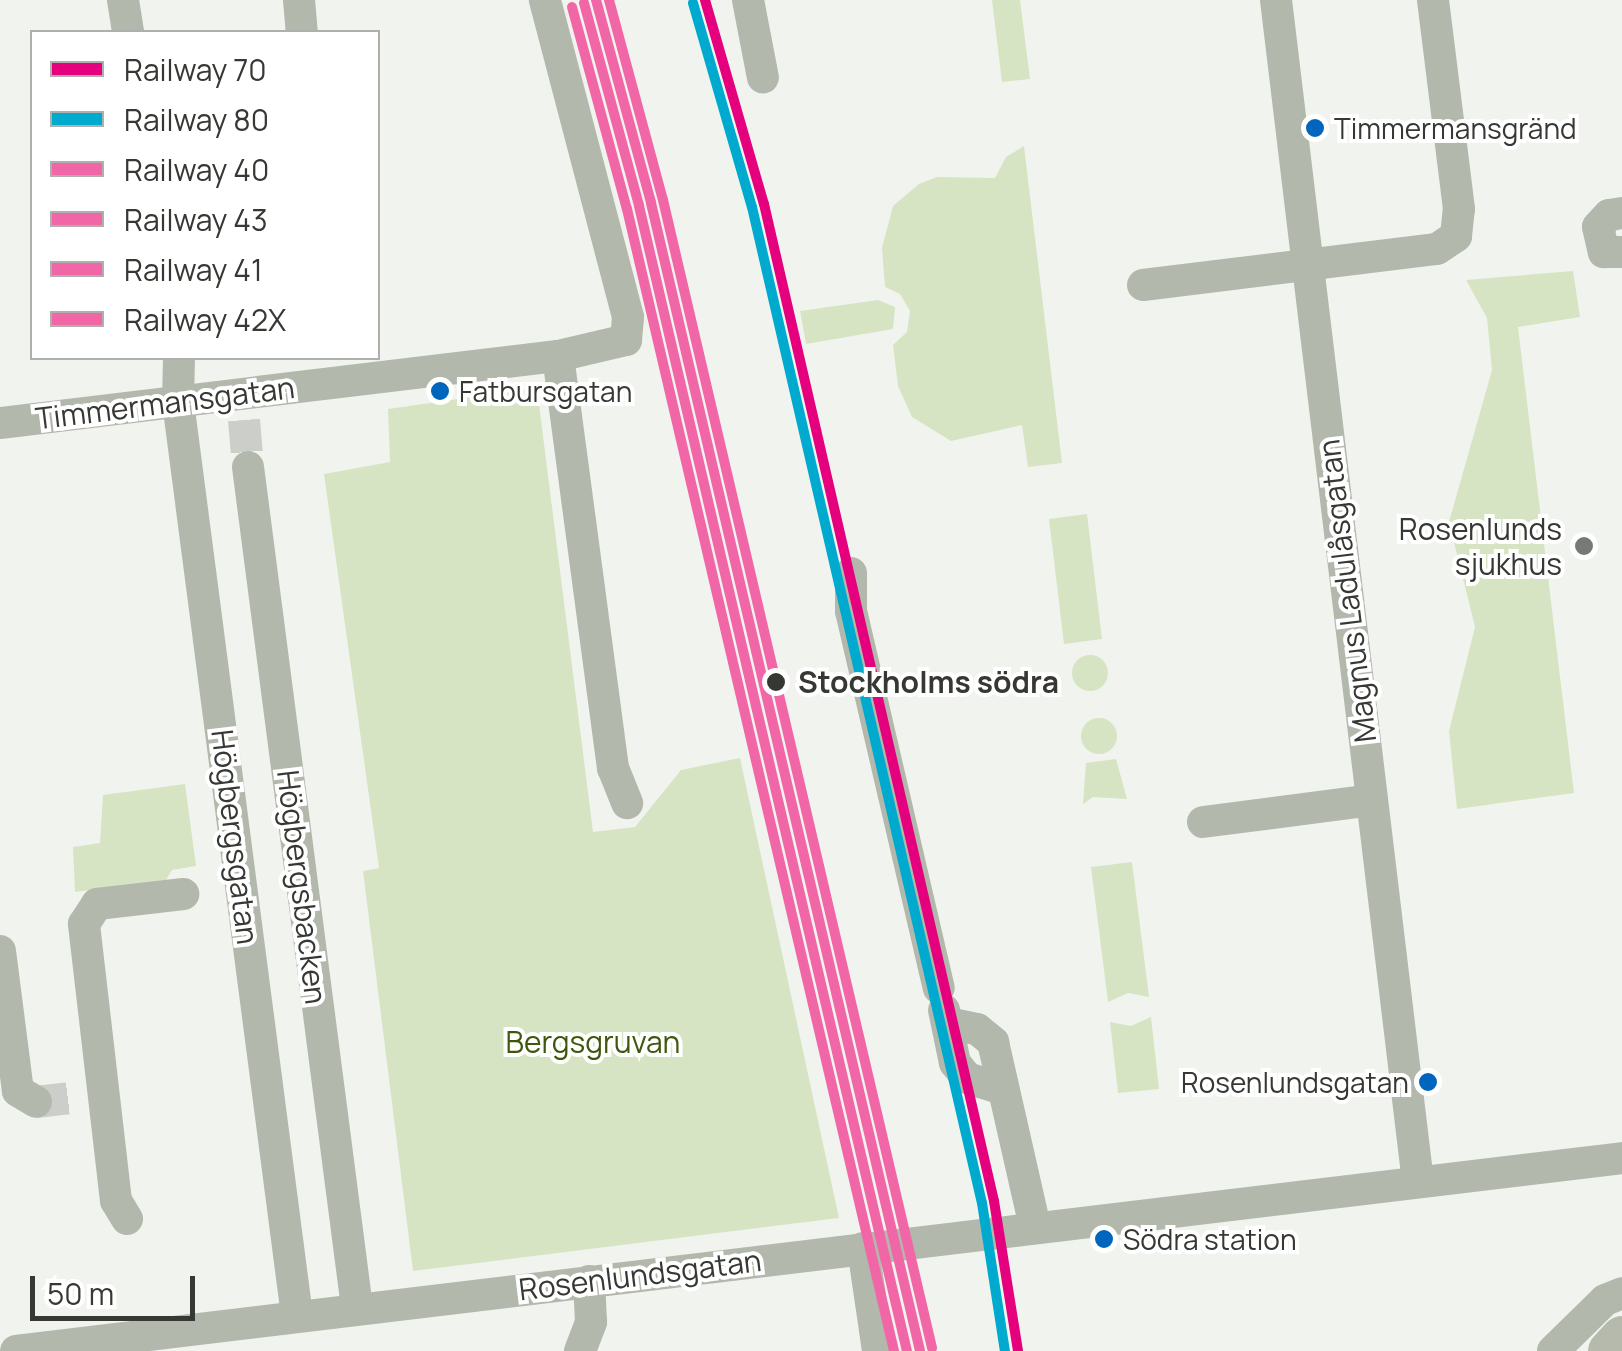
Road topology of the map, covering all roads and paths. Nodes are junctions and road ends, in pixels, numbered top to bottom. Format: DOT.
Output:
graph roads {
  1 [pos="123,0"];
  2 [pos="299,0"];
  3 [pos="545,0"];
  4 [pos="748,0"];
  5 [pos="1276,0"];
  6 [pos="1434,0"];
  7 [pos="128,30"];
  8 [pos="302,30"];
  9 [pos="764,78"];
  10 [pos="1622,214"];
  11 [pos="1622,252"];
  12 [pos="1306,265"];
  13 [pos="1142,285"];
  14 [pos="558,356"];
  15 [pos="179,360"];
  16 [pos="329,370"];
  17 [pos="178,402"];
  18 [pos="0,423"];
  19 [pos="248,467"];
  20 [pos="851,573"];
  21 [pos="1372,800"];
  22 [pos="627,803"];
  23 [pos="1202,822"];
  24 [pos="183,894"];
  25 [pos="0,951"];
  26 [pos="36,1102"];
  27 [pos="1622,1158"];
  28 [pos="1418,1182"];
  29 [pos="127,1219"];
  30 [pos="1035,1227"];
  31 [pos="864,1248"];
  32 [pos="589,1282"];
  33 [pos="1622,1293"];
  34 [pos="357,1308"];
  35 [pos="296,1316"];
  36 [pos="1622,1336"];
  37 [pos="24,1350"];
  38 [pos="580,1351"];
  39 [pos="878,1351"];
  40 [pos="1553,1351"];
  41 [pos="1609,1351"];
  1 -- 7 [label="street"];
  2 -- 8 [label="street"];
  3 -- 14 [label="street, Timmermansgatan"];
  4 -- 9 [label="street"];
  5 -- 12 [label="street, Magnus Ladulåsgatan"];
  6 -- 12 [label="street"];
  10 -- 11 [label="street"];
  12 -- 13 [label="street"];
  12 -- 21 [label="street, Magnus Ladulåsgatan"];
  14 -- 16 [label="street, Timmermansgatan"];
  14 -- 22 [label="street"];
  15 -- 17 [label="street, Högbergsgatan"];
  16 -- 17 [label="street, Timmermansgatan"];
  17 -- 18 [label="street, Timmermansgatan"];
  17 -- 35 [label="street, Högbergsgatan"];
  19 -- 34 [label="street, Högbergsbacken"];
  20 -- 30 [label="street"];
  21 -- 23 [label="street"];
  21 -- 28 [label="street, Magnus Ladulåsgatan"];
  24 -- 29 [label="street"];
  25 -- 26 [label="street"];
  27 -- 28 [label="street, Rosenlundsgatan"];
  28 -- 30 [label="street, Rosenlundsgatan"];
  30 -- 31 [label="street, Rosenlundsgatan"];
  31 -- 32 [label="street, Rosenlundsgatan"];
  31 -- 39 [label="street"];
  32 -- 34 [label="street, Rosenlundsgatan"];
  32 -- 38 [label="street"];
  33 -- 40 [label="street"];
  34 -- 35 [label="street, Rosenlundsgatan"];
  35 -- 37 [label="street, Rosenlundsgatan"];
  36 -- 41 [label="main road"];
}
